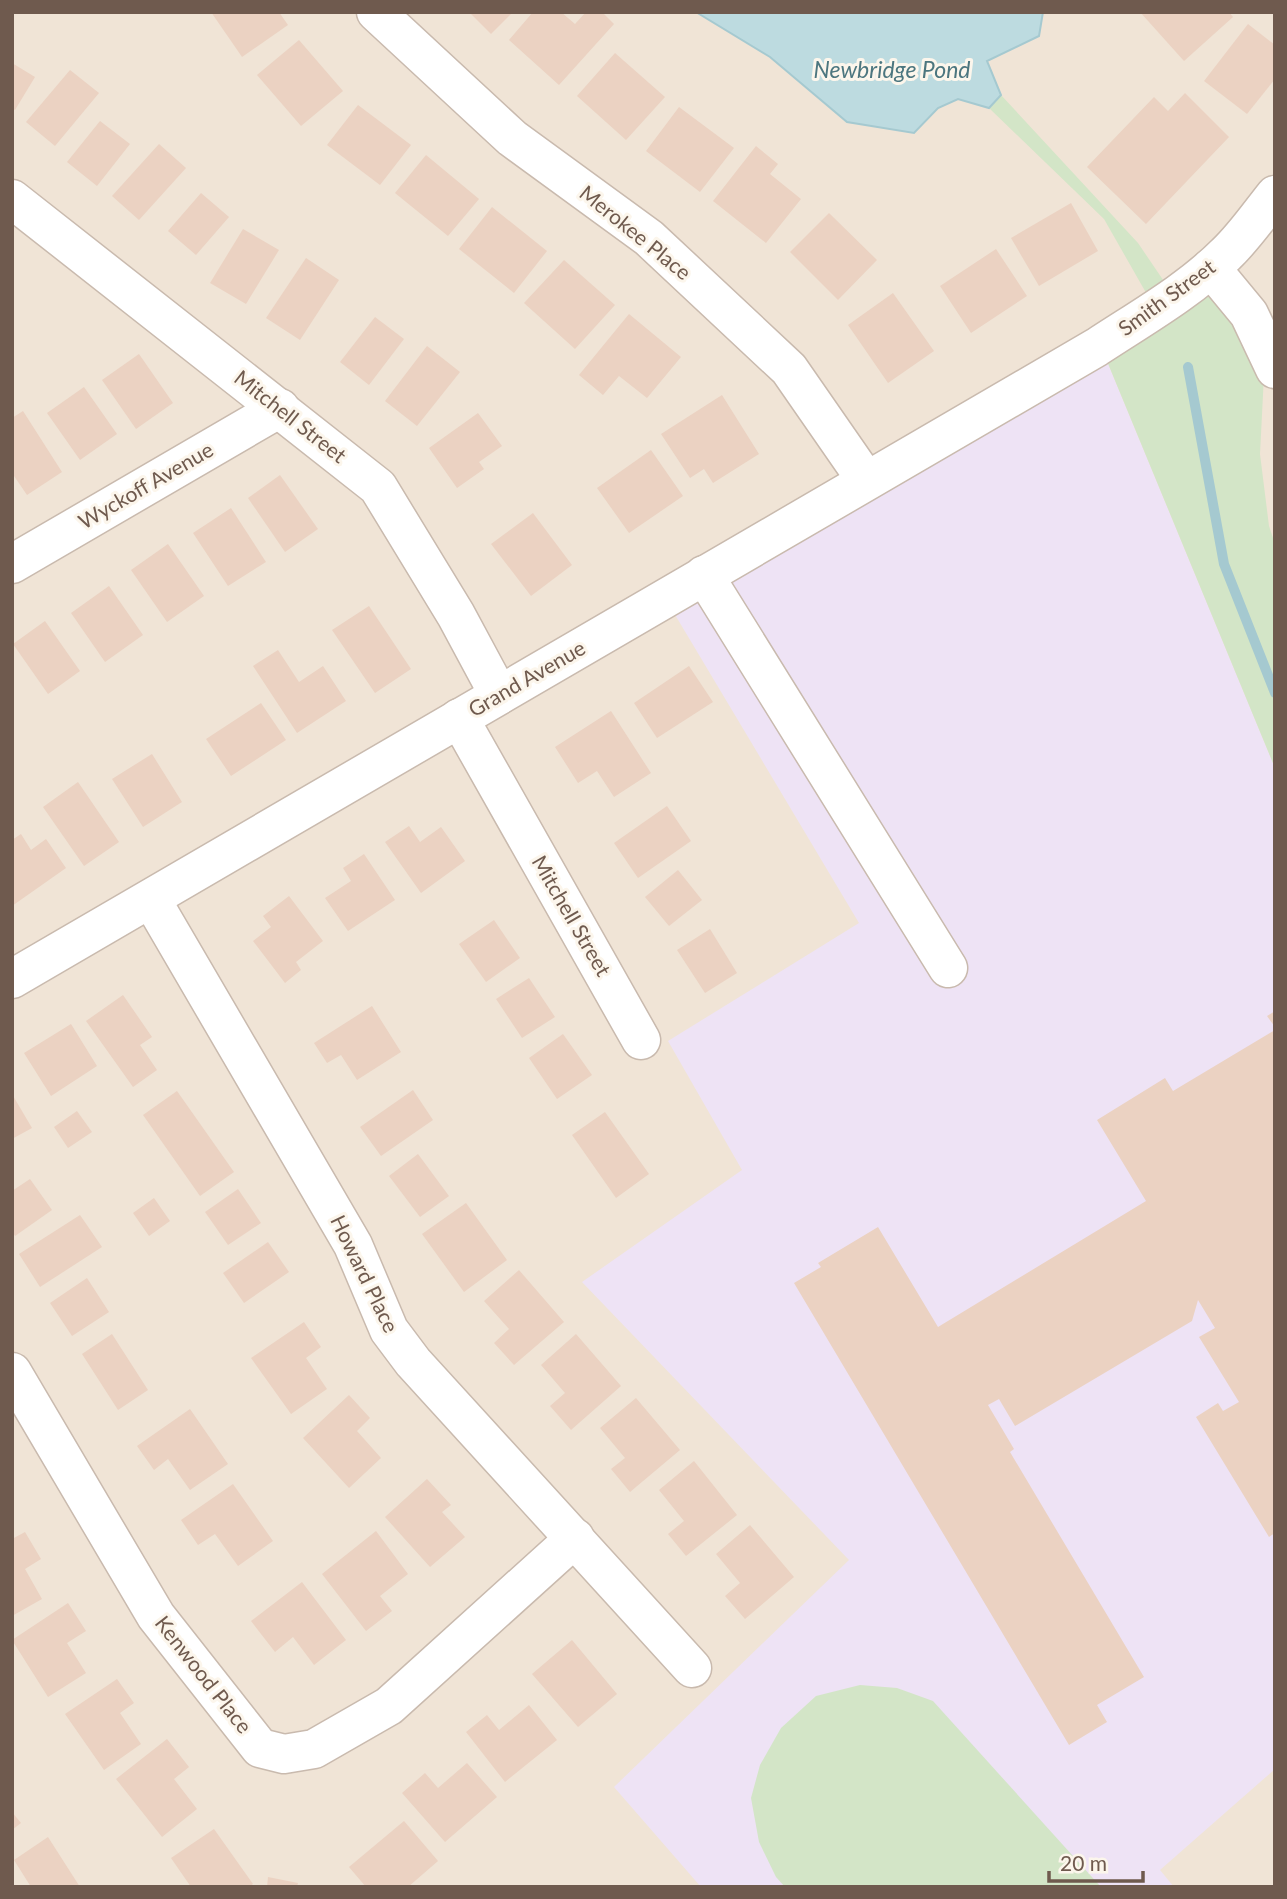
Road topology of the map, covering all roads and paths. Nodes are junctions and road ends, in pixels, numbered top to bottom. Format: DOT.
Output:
graph roads {
  1 [pos="376,12"];
  2 [pos="1275,195"];
  3 [pos="12,199"];
  4 [pos="1211,268"];
  5 [pos="1275,369"];
  6 [pos="1041,378"];
  7 [pos="280,408"];
  8 [pos="866,480"];
  9 [pos="12,565"];
  10 [pos="704,575"];
  11 [pos="499,695"];
  12 [pos="459,718"];
  13 [pos="151,899"];
  14 [pos="948,968"];
  15 [pos="12,979"];
  16 [pos="641,1040"];
  17 [pos="12,1372"];
  18 [pos="575,1538"];
  19 [pos="692,1668"];
  1 -- 8 [label="street, Merokee Place"];
  2 -- 4 [label="street, Smith Street"];
  3 -- 7 [label="street, Mitchell Street"];
  4 -- 5 [label="street"];
  4 -- 6 [label="street, Smith Street"];
  6 -- 8 [label="street, Grand Avenue"];
  7 -- 9 [label="street, Wyckoff Avenue"];
  7 -- 11 [label="street, Mitchell Street"];
  8 -- 10 [label="street, Grand Avenue"];
  10 -- 11 [label="street, Grand Avenue"];
  10 -- 14 [label="street"];
  11 -- 12 [label="street, Grand Avenue"];
  12 -- 13 [label="street, Grand Avenue"];
  12 -- 16 [label="street, Mitchell Street"];
  13 -- 15 [label="street, Grand Avenue"];
  13 -- 18 [label="street, Howard Place"];
  17 -- 18 [label="street, Kenwood Place"];
  18 -- 19 [label="street, Howard Place"];
}
